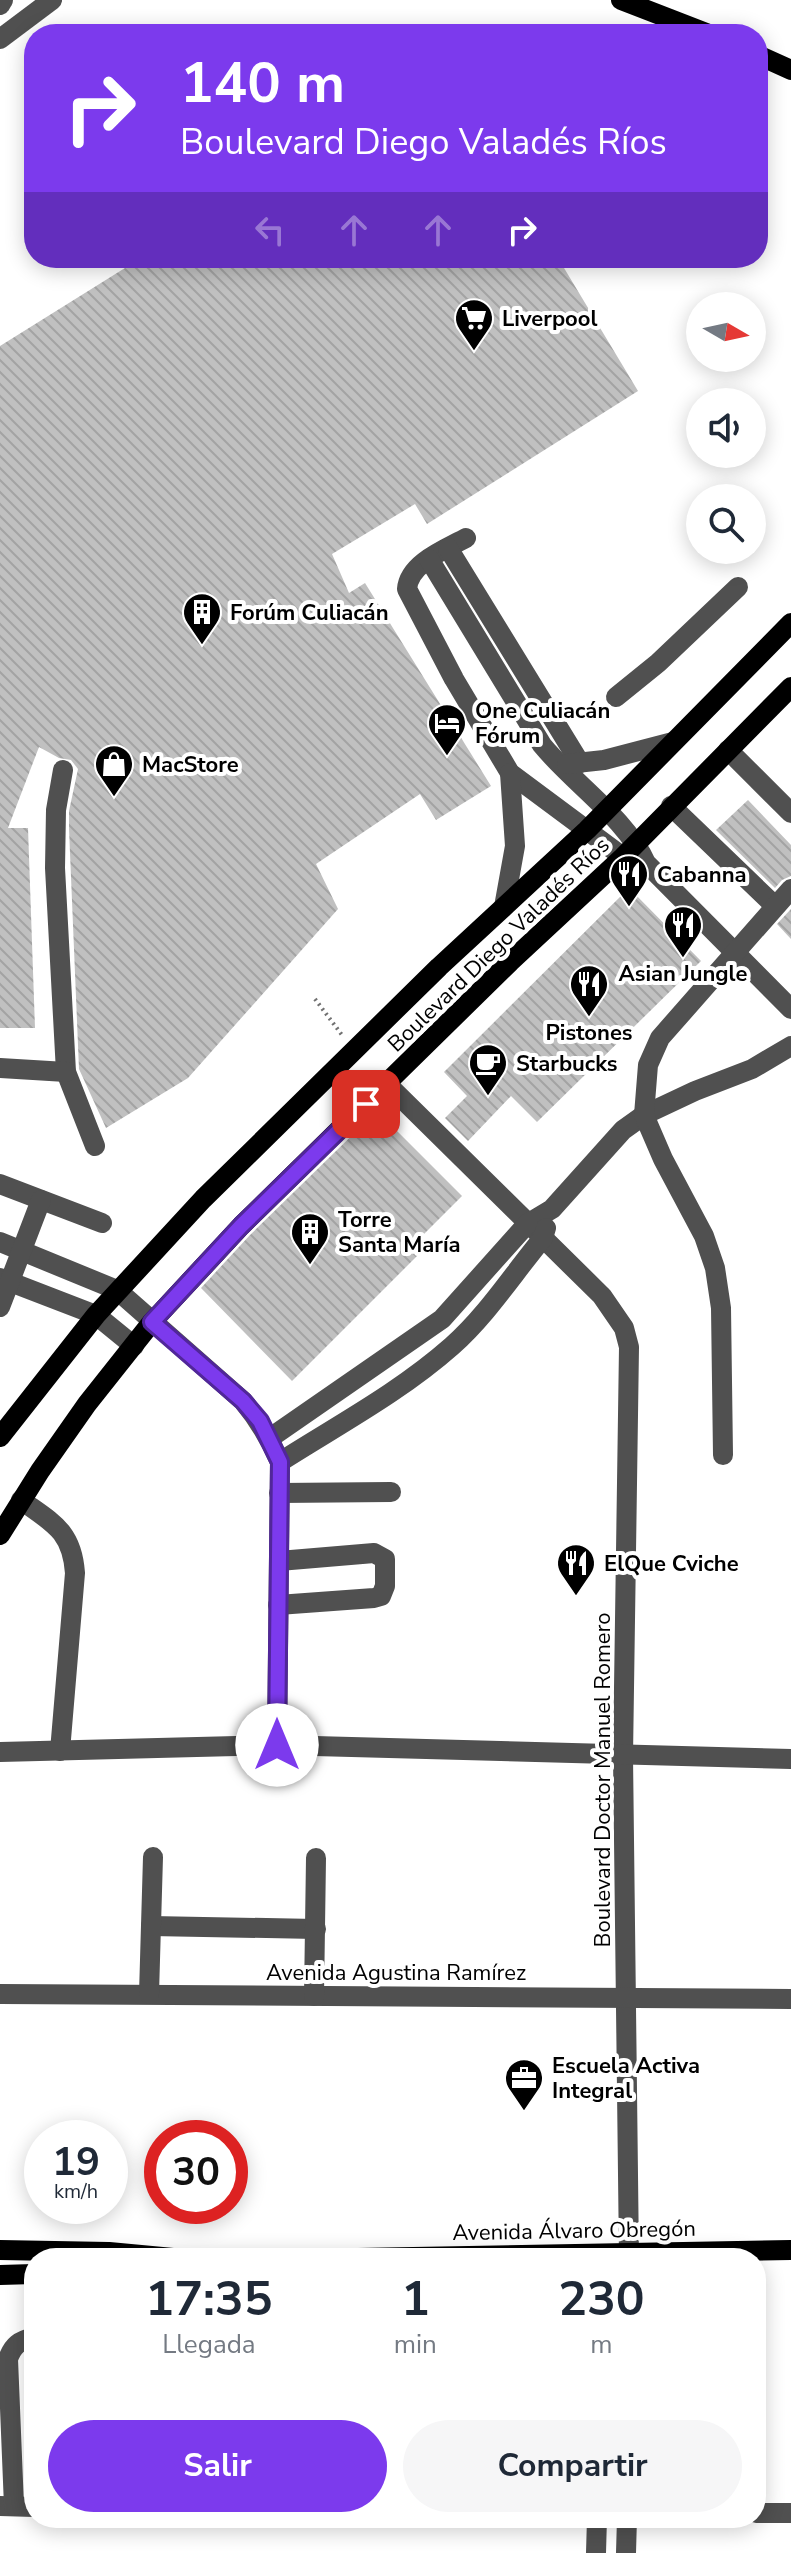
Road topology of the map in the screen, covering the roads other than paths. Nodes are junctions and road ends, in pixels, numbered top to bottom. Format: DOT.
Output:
graph roads {
  1 [pos="52,0"];
  2 [pos="621,0"];
  3 [pos="683,24"];
  4 [pos="0,39"];
  5 [pos="768,60"];
  6 [pos="791,70"];
  7 [pos="429,559"];
  8 [pos="738,587"];
  9 [pos="791,623"];
  10 [pos="516,660"];
  11 [pos="498,671"];
  12 [pos="791,687"];
  13 [pos="616,697"];
  14 [pos="673,742"];
  15 [pos="728,750"];
  16 [pos="580,763"];
  17 [pos="558,765"];
  18 [pos="63,770"];
  19 [pos="510,773"];
  20 [pos="671,806"];
  21 [pos="606,812"];
  22 [pos="791,813"];
  23 [pos="587,830"];
  24 [pos="630,849"];
  25 [pos="791,889"];
  26 [pos="775,906"];
  27 [pos="504,907"];
  28 [pos="735,954"];
  29 [pos="791,1009"];
  30 [pos="791,1046"];
  31 [pos="0,1068"];
  32 [pos="66,1072"];
  33 [pos="387,1084"];
  34 [pos="644,1115"];
  35 [pos="95,1146"];
  36 [pos="0,1184"];
  37 [pos="41,1200"];
  38 [pos="552,1209"];
  39 [pos="102,1223"];
  40 [pos="527,1224"];
  41 [pos="543,1238"];
  42 [pos="0,1242"];
  43 [pos="22,1251"];
  44 [pos="5,1280"];
  45 [pos="117,1290"];
  46 [pos="0,1307"];
  47 [pos="96,1315"];
  48 [pos="152,1322"];
  49 [pos="134,1346"];
  50 [pos="0,1437"];
  51 [pos="270,1438"];
  52 [pos="723,1455"];
  53 [pos="280,1462"];
  54 [pos="391,1492"];
  55 [pos="279,1493"];
  56 [pos="21,1500"];
  57 [pos="0,1535"];
  58 [pos="279,1561"];
  59 [pos="278,1605"];
  60 [pos="277,1745"];
  61 [pos="60,1751"];
  62 [pos="0,1752"];
  63 [pos="623,1756"];
  64 [pos="791,1759"];
  65 [pos="153,1857"];
  66 [pos="316,1858"];
  67 [pos="151,1926"];
  68 [pos="316,1929"];
  69 [pos="0,1994"];
  70 [pos="149,1994"];
  71 [pos="314,1996"];
  72 [pos="627,1997"];
  73 [pos="791,1999"];
  74 [pos="629,2248"];
  75 [pos="0,2250"];
  76 [pos="24,2250"];
  77 [pos="791,2250"];
  78 [pos="766,2252"];
  79 [pos="24,2274"];
  80 [pos="0,2275"];
  81 [pos="24,2340"];
  82 [pos="16,2506"];
  83 [pos="766,2513"];
  84 [pos="791,2513"];
  85 [pos="597,2528"];
  86 [pos="627,2528"];
  87 [pos="596,2553"];
  88 [pos="626,2553"];
  1 -- 4 [label="street"];
  2 -- 3 [label="main road"];
  5 -- 6 [label="main road"];
  7 -- 10 [label="street"];
  7 -- 11 [label="street"];
  7 -- 19 [label="street"];
  8 -- 13 [label="street"];
  9 -- 14 [label="main road, Boulevard Diego Valadés Ríos"];
  10 -- 11 [label="street"];
  10 -- 16 [label="street"];
  11 -- 17 [label="street"];
  12 -- 15 [label="main road, Boulevard Diego Valadés Ríos"];
  14 -- 16 [label="street"];
  14 -- 21 [label="main road, Boulevard Diego Valadés Ríos"];
  15 -- 20 [label="main road, Boulevard Diego Valadés Ríos"];
  15 -- 22 [label="street"];
  16 -- 17 [label="street"];
  17 -- 21 [label="street"];
  18 -- 32 [label="street"];
  19 -- 23 [label="street"];
  19 -- 27 [label="street"];
  20 -- 24 [label="main road, Boulevard Diego Valadés Ríos"];
  20 -- 26 [label="street"];
  21 -- 23 [label="main road, Boulevard Diego Valadés Ríos"];
  21 -- 24 [label="street"];
  23 -- 24 [label="street"];
  23 -- 27 [label="main road, Boulevard Diego Valadés Ríos"];
  24 -- 28 [label="street"];
  24 -- 33 [label="main road, Boulevard Diego Valadés Ríos"];
  25 -- 26 [label="street"];
  26 -- 28 [label="street"];
  27 -- 45 [label="main road, Boulevard Diego Valadés Ríos"];
  28 -- 29 [label="street"];
  28 -- 34 [label="street"];
  30 -- 34 [label="street"];
  31 -- 32 [label="street"];
  32 -- 35 [label="street"];
  33 -- 40 [label="street, Boulevard Doctor Manuel Romero"];
  33 -- 48 [label="main road, Boulevard Diego Valadés Ríos"];
  34 -- 38 [label="street"];
  34 -- 52 [label="street"];
  36 -- 37 [label="street"];
  37 -- 39 [label="street"];
  37 -- 43 [label="street"];
  38 -- 40 [label="street"];
  38 -- 41 [label="street"];
  40 -- 41 [label="street, Boulevard Doctor Manuel Romero"];
  40 -- 51 [label="street"];
  41 -- 53 [label="street"];
  41 -- 63 [label="street, Boulevard Doctor Manuel Romero"];
  42 -- 43 [label="street"];
  43 -- 44 [label="street"];
  43 -- 45 [label="street"];
  44 -- 46 [label="street"];
  44 -- 47 [label="street"];
  45 -- 47 [label="main road, Boulevard Diego Valadés Ríos"];
  45 -- 48 [label="street"];
  47 -- 49 [label="street"];
  47 -- 50 [label="main road, Boulevard Diego Valadés Ríos"];
  48 -- 49 [label="main road, Boulevard Diego Valadés Ríos"];
  48 -- 51 [label="street"];
  49 -- 56 [label="main road, Boulevard Diego Valadés Ríos"];
  51 -- 53 [label="street"];
  53 -- 55 [label="street"];
  54 -- 55 [label="street"];
  55 -- 58 [label="street"];
  56 -- 57 [label="main road, Boulevard Diego Valadés Ríos"];
  56 -- 61 [label="street"];
  58 -- 59 [label="street"];
  58 -- 59 [label="street"];
  59 -- 60 [label="street"];
  60 -- 61 [label="street"];
  60 -- 63 [label="street"];
  61 -- 62 [label="street"];
  63 -- 64 [label="street"];
  63 -- 72 [label="street, Boulevard Doctor Manuel Romero"];
  65 -- 67 [label="street"];
  66 -- 68 [label="street"];
  67 -- 68 [label="street"];
  67 -- 70 [label="street"];
  68 -- 71 [label="street"];
  69 -- 70 [label="street, Avenida Agustina Ramírez"];
  70 -- 71 [label="street, Avenida Agustina Ramírez"];
  71 -- 72 [label="street, Avenida Agustina Ramírez"];
  72 -- 73 [label="street, Avenida Agustina Ramírez"];
  72 -- 74 [label="street, Boulevard Doctor Manuel Romero"];
  75 -- 76 [label="main road"];
  77 -- 78 [label="main road, Avenida Álvaro Obregón"];
  79 -- 80 [label="main road"];
  81 -- 82 [label="street"];
  83 -- 84 [label="street"];
  85 -- 87 [label="street"];
  86 -- 88 [label="street"];
}
